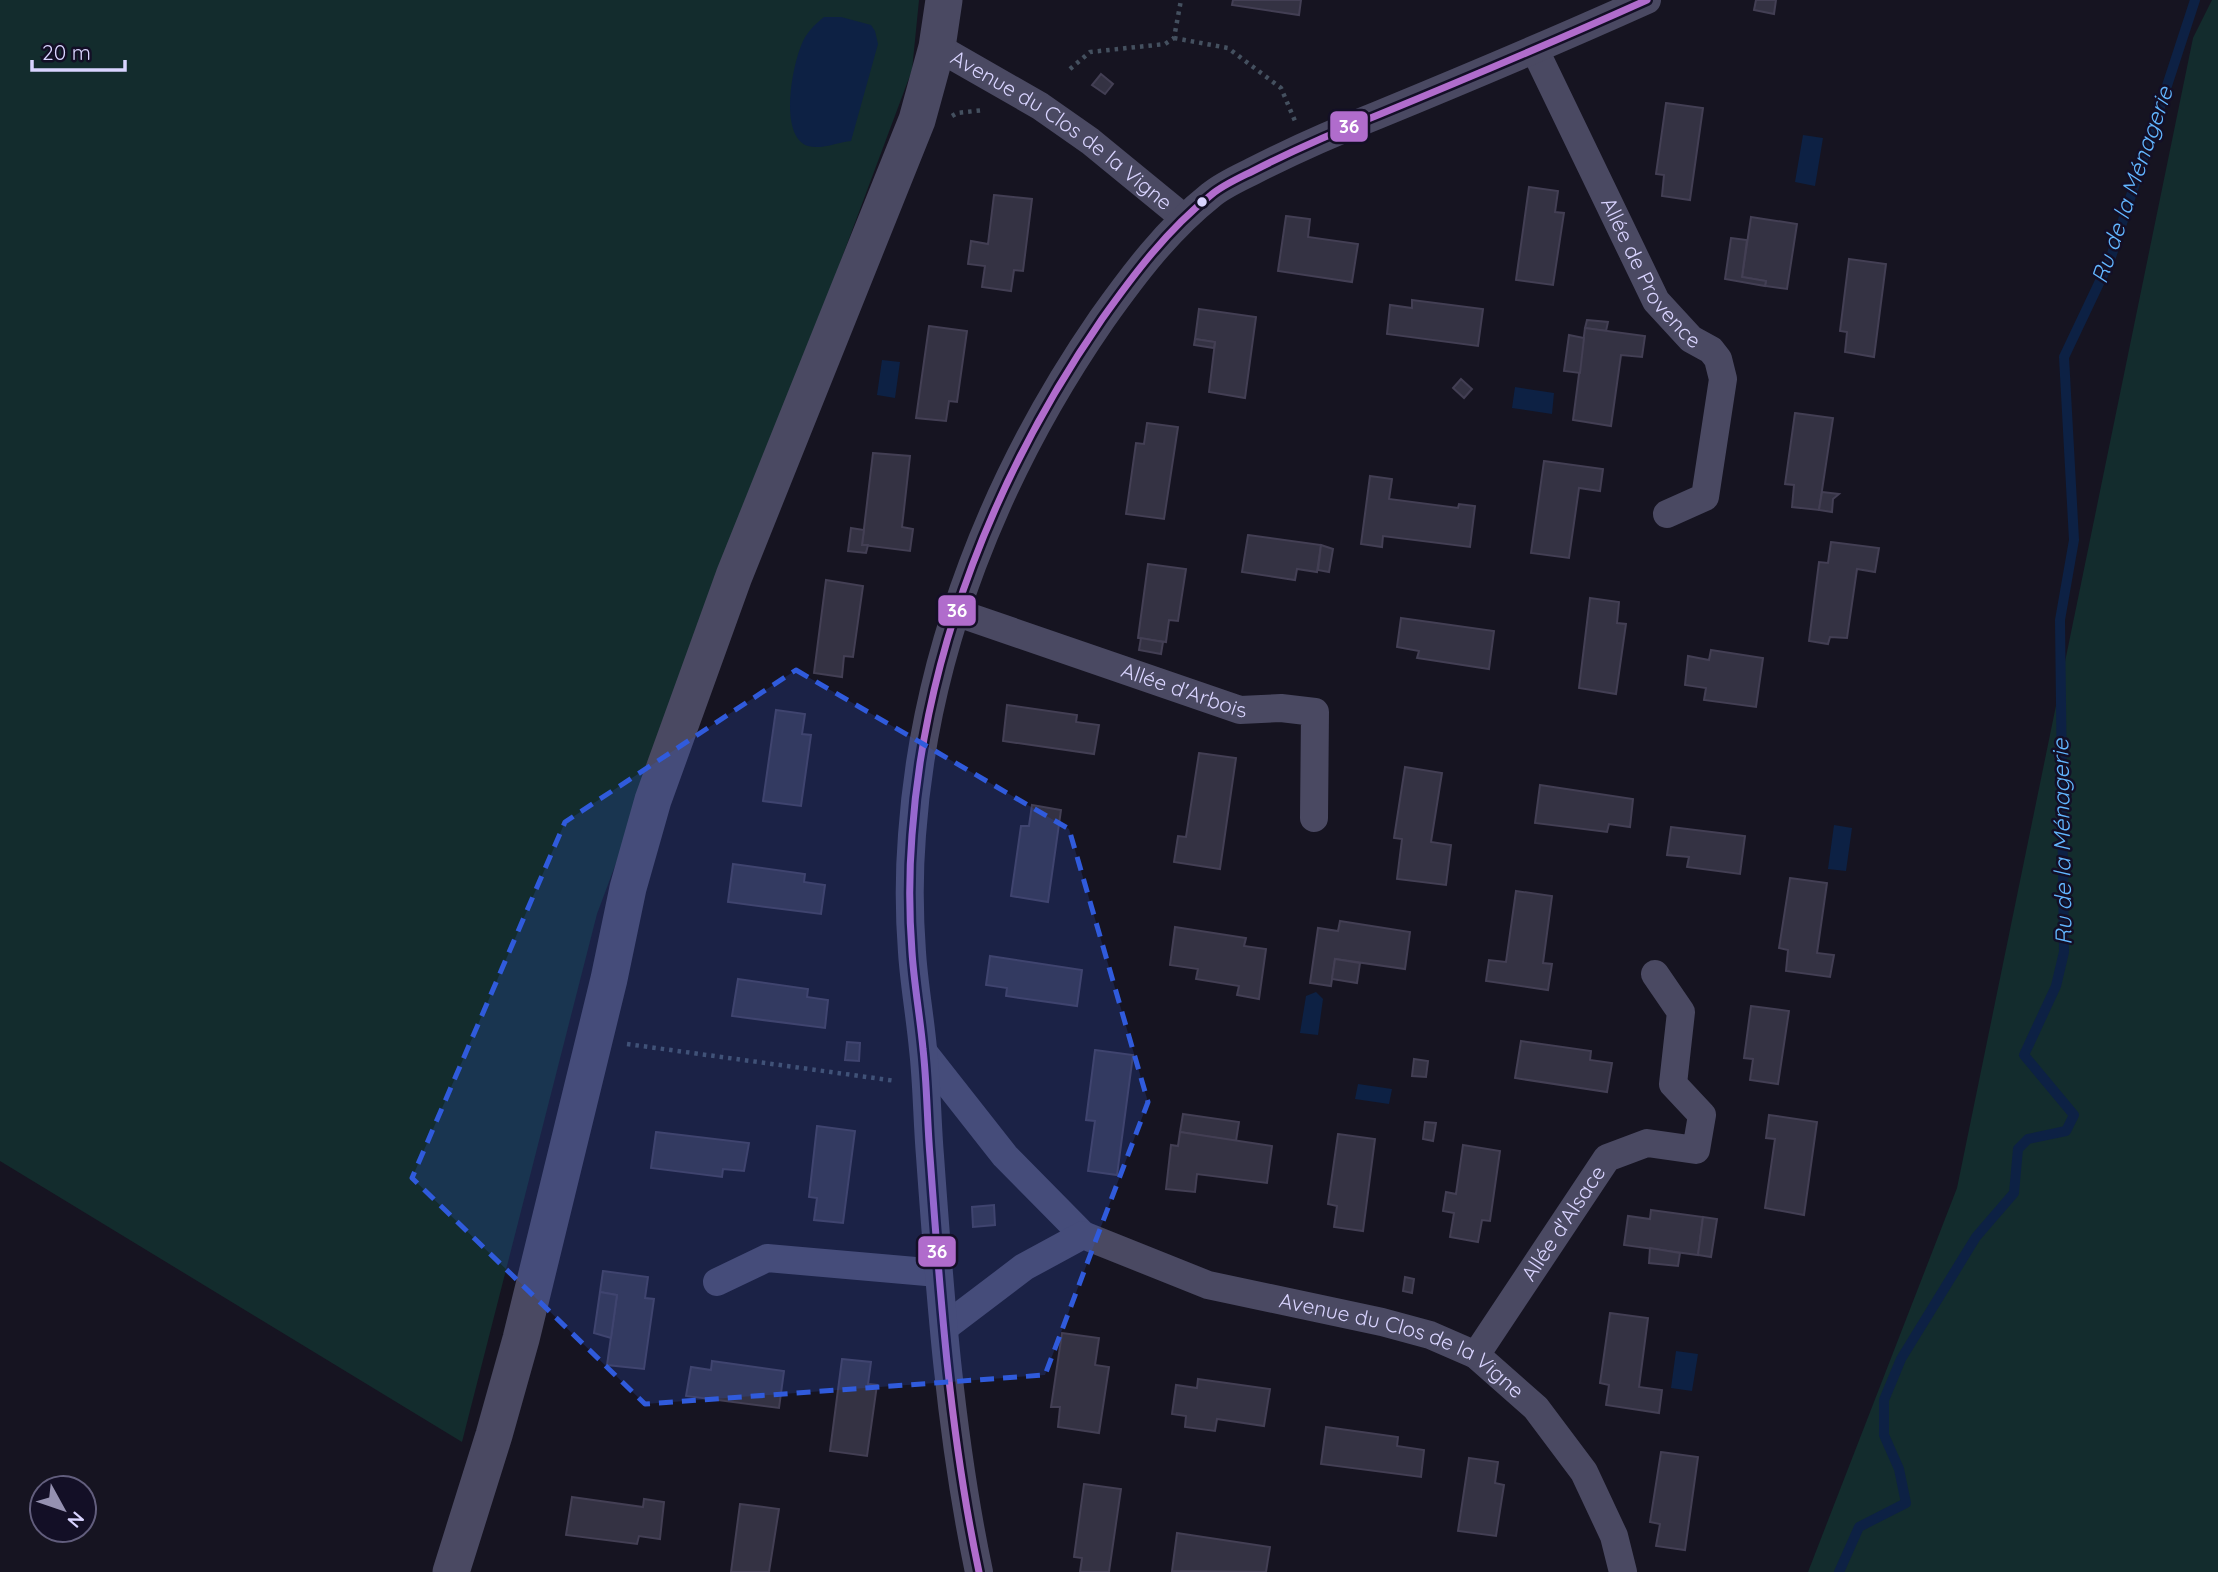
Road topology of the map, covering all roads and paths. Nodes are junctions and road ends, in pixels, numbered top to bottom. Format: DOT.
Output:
graph roads {
  1 [pos="944,0"];
  2 [pos="1181,0"];
  3 [pos="1647,0"];
  4 [pos="1174,38"];
  5 [pos="937,47"];
  6 [pos="1535,50"];
  7 [pos="1070,69"];
  8 [pos="991,111"];
  9 [pos="945,120"];
  10 [pos="1304,145"];
  11 [pos="1184,218"];
  12 [pos="1667,514"];
  13 [pos="955,612"];
  14 [pos="1314,818"];
  15 [pos="1655,974"];
  16 [pos="626,1044"];
  17 [pos="924,1053"];
  18 [pos="925,1085"];
  19 [pos="1083,1235"];
  20 [pos="938,1273"];
  21 [pos="717,1282"];
  22 [pos="944,1327"];
  23 [pos="1476,1355"];
  24 [pos="451,1572"];
  25 [pos="979,1572"];
  26 [pos="1623,1572"];
  1 -- 5 [label="street"];
  2 -- 4 [label="path"];
  3 -- 6 [label="street, Avenue du Clos de la Vigne"];
  4 -- 7 [label="path"];
  4 -- 10 [label="path"];
  5 -- 11 [label="street, Avenue du Clos de la Vigne"];
  5 -- 24 [label="street"];
  6 -- 10 [label="street, Avenue du Clos de la Vigne"];
  6 -- 12 [label="street, Allée de Provence"];
  8 -- 9 [label="path"];
  10 -- 11 [label="street, Avenue du Clos de la Vigne"];
  11 -- 13 [label="street, Avenue du Clos de la Vigne"];
  13 -- 14 [label="street, Allée d'Arbois"];
  13 -- 17 [label="street, Avenue du Clos de la Vigne"];
  15 -- 23 [label="street, Allée d'Alsace"];
  16 -- 18 [label="path"];
  17 -- 18 [label="street, Avenue du Clos de la Vigne"];
  17 -- 19 [label="street, Avenue du Clos de la Vigne"];
  18 -- 20 [label="street, Avenue du Clos de la Vigne"];
  19 -- 22 [label="street"];
  19 -- 23 [label="street, Avenue du Clos de la Vigne"];
  20 -- 21 [label="street"];
  20 -- 22 [label="street, Avenue du Clos de la Vigne"];
  22 -- 25 [label="street, Avenue du Clos de la Vigne"];
  23 -- 26 [label="street, Avenue du Clos de la Vigne"];
}
